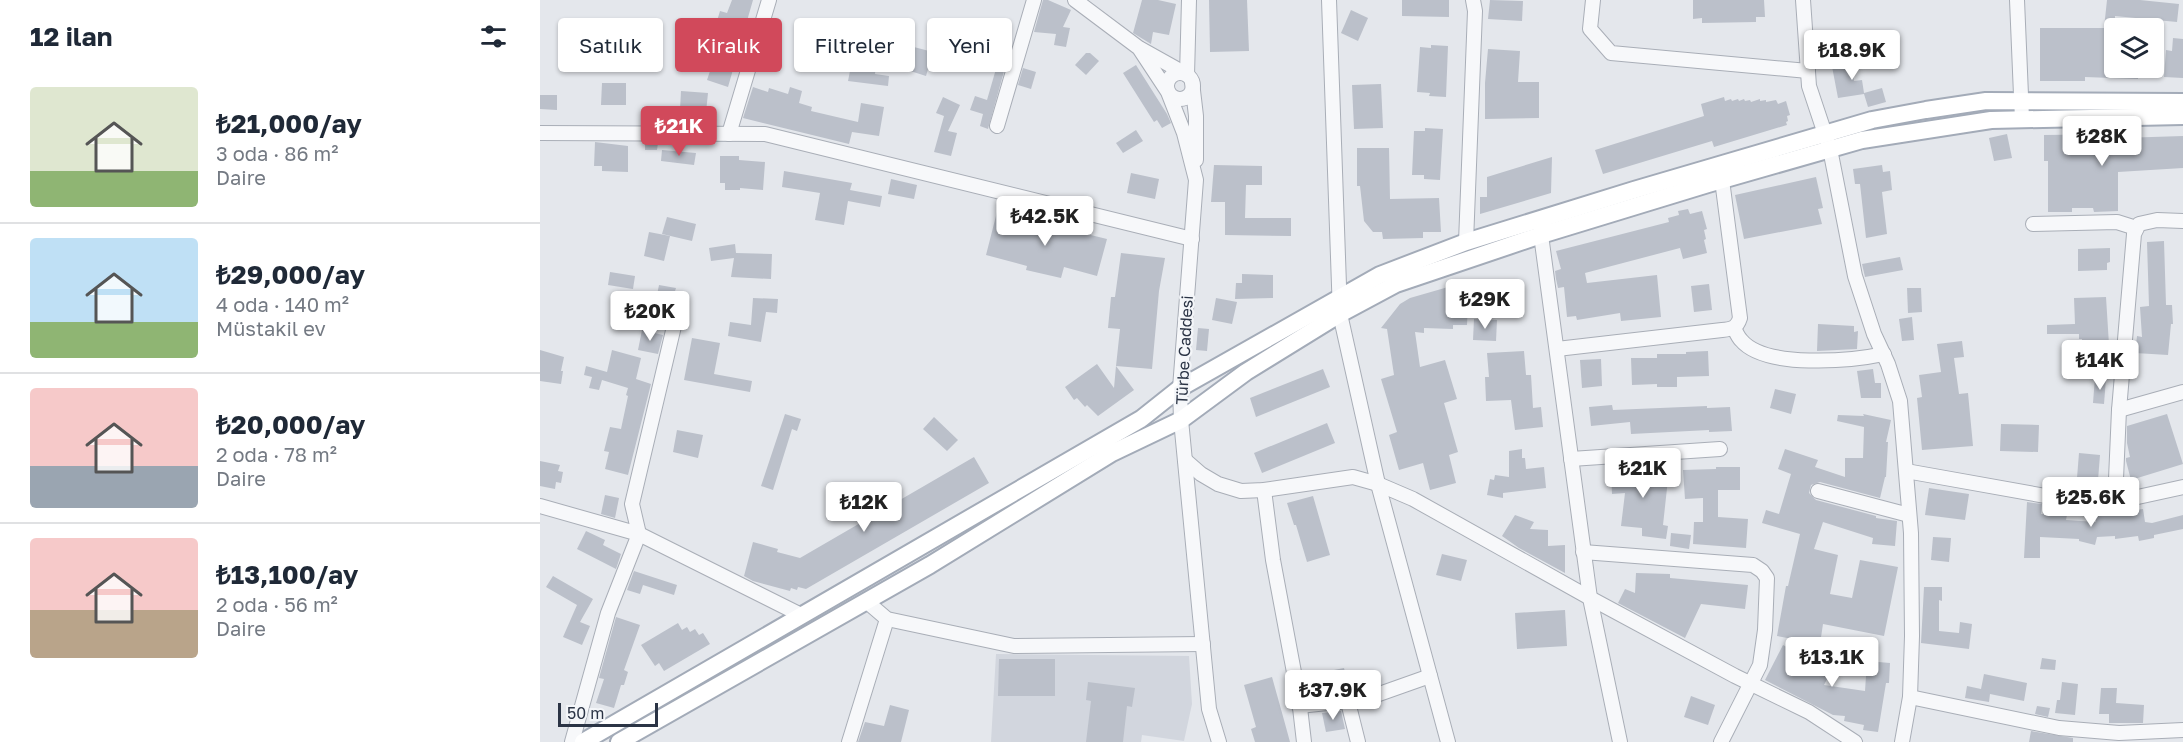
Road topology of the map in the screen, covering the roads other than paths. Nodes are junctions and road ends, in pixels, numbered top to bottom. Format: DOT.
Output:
graph roads {
  1 [pos="769,0"];
  2 [pos="1034,0"];
  3 [pos="1075,0"];
  4 [pos="1189,0"];
  5 [pos="1329,0"];
  6 [pos="1473,0"];
  7 [pos="1593,0"];
  8 [pos="1803,0"];
  9 [pos="2017,0"];
  10 [pos="1139,48"];
  11 [pos="1808,71"];
  12 [pos="1188,77"];
  13 [pos="1168,92"];
  14 [pos="2020,100"];
  15 [pos="2183,102"];
  16 [pos="2183,116"];
  17 [pos="2022,119"];
  18 [pos="997,126"];
  19 [pos="540,134"];
  20 [pos="729,134"];
  21 [pos="1828,141"];
  22 [pos="1196,180"];
  23 [pos="1722,180"];
  24 [pos="1543,218"];
  25 [pos="2183,221"];
  26 [pos="2033,225"];
  27 [pos="2136,228"];
  28 [pos="1541,235"];
  29 [pos="1192,239"];
  30 [pos="1466,242"];
  31 [pos="680,301"];
  32 [pos="1340,305"];
  33 [pos="1734,328"];
  34 [pos="1557,349"];
  35 [pos="1884,354"];
  36 [pos="1180,388"];
  37 [pos="2183,392"];
  38 [pos="2119,410"];
  39 [pos="1181,420"];
  40 [pos="1720,449"];
  41 [pos="1571,459"];
  42 [pos="1185,460"];
  43 [pos="1906,471"];
  44 [pos="1378,484"];
  45 [pos="2183,487"];
  46 [pos="1264,490"];
  47 [pos="1818,491"];
  48 [pos="2115,502"];
  49 [pos="540,506"];
  50 [pos="1909,515"];
  51 [pos="639,534"];
  52 [pos="1583,552"];
  53 [pos="1590,598"];
  54 [pos="866,601"];
  55 [pos="801,615"];
  56 [pos="887,619"];
  57 [pos="1203,644"];
  58 [pos="1430,676"];
  59 [pos="1751,684"];
  60 [pos="1910,697"];
  61 [pos="1348,702"];
  62 [pos="1299,706"];
  63 [pos="2183,730"];
  64 [pos="572,742"];
  65 [pos="583,742"];
  66 [pos="619,742"];
  67 [pos="849,742"];
  68 [pos="1219,742"];
  69 [pos="1304,742"];
  70 [pos="1358,742"];
  71 [pos="1448,742"];
  72 [pos="1620,742"];
  73 [pos="1721,742"];
  74 [pos="1855,742"];
  75 [pos="1902,742"];
  1 -- 20 [label="street"];
  2 -- 18 [label="street"];
  3 -- 10 [label="street, Türbe Caddesi"];
  4 -- 12 [label="street"];
  5 -- 32 [label="street"];
  6 -- 30 [label="street"];
  7 -- 11 [label="street"];
  8 -- 11 [label="street"];
  9 -- 14 [label="street"];
  10 -- 12 [label="street"];
  10 -- 13 [label="street, Türbe Caddesi"];
  11 -- 21 [label="street"];
  12 -- 13 [label="street"];
  12 -- 13 [label="street"];
  12 -- 22 [label="street"];
  13 -- 22 [label="street, Türbe Caddesi"];
  14 -- 15 [label="main road"];
  14 -- 17 [label="street"];
  14 -- 21 [label="main road"];
  16 -- 17 [label="main road"];
  17 -- 21 [label="main road"];
  19 -- 20 [label="street"];
  20 -- 29 [label="street"];
  21 -- 23 [label="main road"];
  21 -- 24 [label="main road"];
  21 -- 35 [label="street"];
  22 -- 29 [label="street, Türbe Caddesi"];
  23 -- 28 [label="main road"];
  23 -- 33 [label="street"];
  24 -- 28 [label="street"];
  24 -- 30 [label="main road"];
  25 -- 27 [label="street"];
  26 -- 27 [label="street"];
  27 -- 38 [label="street"];
  28 -- 32 [label="main road"];
  28 -- 34 [label="street"];
  29 -- 36 [label="street, Türbe Caddesi"];
  30 -- 32 [label="main road"];
  31 -- 51 [label="street"];
  32 -- 36 [label="main road"];
  32 -- 39 [label="main road"];
  32 -- 44 [label="street"];
  33 -- 34 [label="street"];
  33 -- 35 [label="street"];
  34 -- 41 [label="street"];
  35 -- 43 [label="street"];
  36 -- 39 [label="street, Türbe Caddesi"];
  36 -- 55 [label="main road"];
  37 -- 38 [label="street"];
  38 -- 48 [label="street"];
  39 -- 42 [label="street, Türbe Caddesi"];
  39 -- 54 [label="main road"];
  40 -- 41 [label="street"];
  41 -- 52 [label="street"];
  42 -- 46 [label="street"];
  42 -- 57 [label="street, Türbe Caddesi"];
  43 -- 48 [label="street"];
  43 -- 50 [label="street"];
  44 -- 46 [label="street"];
  44 -- 53 [label="street"];
  44 -- 58 [label="street"];
  45 -- 48 [label="street"];
  46 -- 62 [label="street"];
  47 -- 50 [label="street"];
  49 -- 51 [label="street"];
  50 -- 60 [label="street"];
  51 -- 55 [label="street"];
  51 -- 64 [label="street"];
  52 -- 53 [label="street"];
  52 -- 59 [label="street"];
  53 -- 59 [label="street"];
  53 -- 72 [label="street"];
  54 -- 56 [label="street"];
  54 -- 66 [label="main road"];
  55 -- 65 [label="main road"];
  56 -- 57 [label="street"];
  56 -- 67 [label="street"];
  57 -- 68 [label="street, Türbe Caddesi"];
  58 -- 61 [label="street"];
  58 -- 71 [label="street"];
  59 -- 73 [label="street"];
  59 -- 74 [label="street"];
  60 -- 63 [label="street"];
  60 -- 75 [label="street"];
  61 -- 62 [label="street"];
  61 -- 70 [label="street"];
  62 -- 69 [label="street"];
}
